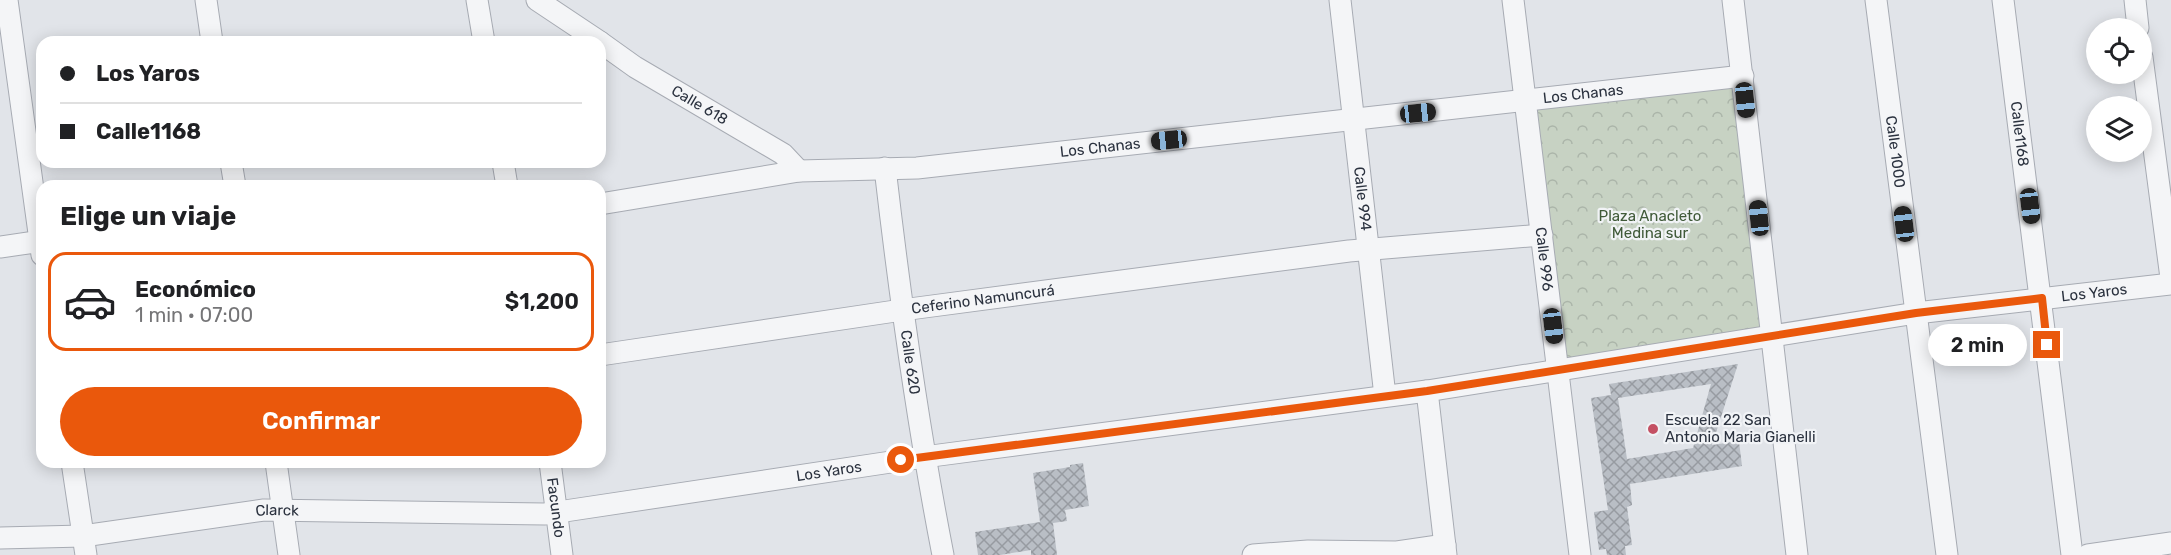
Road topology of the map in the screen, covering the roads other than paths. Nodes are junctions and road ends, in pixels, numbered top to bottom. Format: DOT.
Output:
graph roads {
  1 [pos="7,0"];
  2 [pos="206,0"];
  3 [pos="477,0"];
  4 [pos="537,0"];
  5 [pos="1340,0"];
  6 [pos="1513,0"];
  7 [pos="1733,0"];
  8 [pos="1876,0"];
  9 [pos="2004,0"];
  10 [pos="2134,0"];
  11 [pos="2137,18"];
  12 [pos="211,36"];
  13 [pos="483,36"];
  14 [pos="591,36"];
  15 [pos="606,46"];
  16 [pos="1743,76"];
  17 [pos="2146,84"];
  18 [pos="1526,100"];
  19 [pos="1353,120"];
  20 [pos="885,168"];
  21 [pos="799,171"];
  22 [pos="606,203"];
  23 [pos="36,210"];
  24 [pos="1542,235"];
  25 [pos="36,246"];
  26 [pos="0,247"];
  27 [pos="1367,249"];
  28 [pos="2171,278"];
  29 [pos="2171,284"];
  30 [pos="2042,298"];
  31 [pos="902,310"];
  32 [pos="1916,313"];
  33 [pos="1772,336"];
  34 [pos="606,354"];
  35 [pos="1558,371"];
  36 [pos="1427,391"];
  37 [pos="1385,396"];
  38 [pos="924,457"];
  39 [pos="73,468"];
  40 [pos="277,468"];
  41 [pos="551,468"];
  42 [pos="283,510"];
  43 [pos="557,512"];
  44 [pos="0,538"];
  45 [pos="2171,543"];
  46 [pos="84,545"];
  47 [pos="1446,550"];
  48 [pos="289,555"];
  49 [pos="562,555"];
  50 [pos="943,555"];
  51 [pos="1253,555"];
  52 [pos="1580,555"];
  53 [pos="1797,555"];
  54 [pos="1947,555"];
  55 [pos="2072,555"];
  56 [pos="2088,555"];
  1 -- 23 [label="street"];
  2 -- 12 [label="street"];
  3 -- 13 [label="street"];
  4 -- 14 [label="street, Calle 618"];
  5 -- 19 [label="street, Calle 994"];
  6 -- 18 [label="street, Calle 996"];
  7 -- 16 [label="street"];
  8 -- 32 [label="street, Calle 1000"];
  9 -- 30 [label="street, Calle1168"];
  10 -- 11 [label="street"];
  15 -- 21 [label="street, Calle 618"];
  16 -- 18 [label="street, Los Chanas"];
  16 -- 33 [label="street"];
  17 -- 28 [label="street"];
  18 -- 19 [label="street, Los Chanas"];
  18 -- 24 [label="street, Calle 996"];
  19 -- 20 [label="street, Los Chanas"];
  19 -- 27 [label="street, Calle 994"];
  20 -- 21 [label="street, Los Chanas"];
  20 -- 31 [label="street, Calle 620"];
  21 -- 22 [label="street, Los Chanas"];
  24 -- 27 [label="street, Ceferino Namuncurá"];
  24 -- 35 [label="street, Calle 996"];
  25 -- 26 [label="street"];
  27 -- 31 [label="street, Ceferino Namuncurá"];
  27 -- 37 [label="street, Calle 994"];
  29 -- 30 [label="street, Los Yaros"];
  30 -- 32 [label="street, Los Yaros"];
  30 -- 55 [label="street, Calle1168"];
  31 -- 34 [label="street, Ceferino Namuncurá"];
  31 -- 38 [label="street, Calle 620"];
  32 -- 33 [label="street, Los Yaros"];
  32 -- 54 [label="street, Calle 1000"];
  33 -- 35 [label="street, Los Yaros"];
  33 -- 53 [label="street"];
  35 -- 36 [label="street, Los Yaros"];
  35 -- 52 [label="street, Calle 996"];
  36 -- 37 [label="street, Los Yaros"];
  36 -- 47 [label="street"];
  37 -- 38 [label="street, Los Yaros"];
  38 -- 43 [label="street, Los Yaros"];
  38 -- 50 [label="street, Calle 620"];
  39 -- 46 [label="street"];
  40 -- 42 [label="street"];
  41 -- 43 [label="street, Facundo"];
  42 -- 43 [label="street, Clarck"];
  42 -- 46 [label="street, Clarck"];
  42 -- 48 [label="street"];
  43 -- 49 [label="street, Facundo"];
  44 -- 46 [label="street, Clarck"];
  45 -- 56 [label="street"];
  47 -- 51 [label="street"];
}
